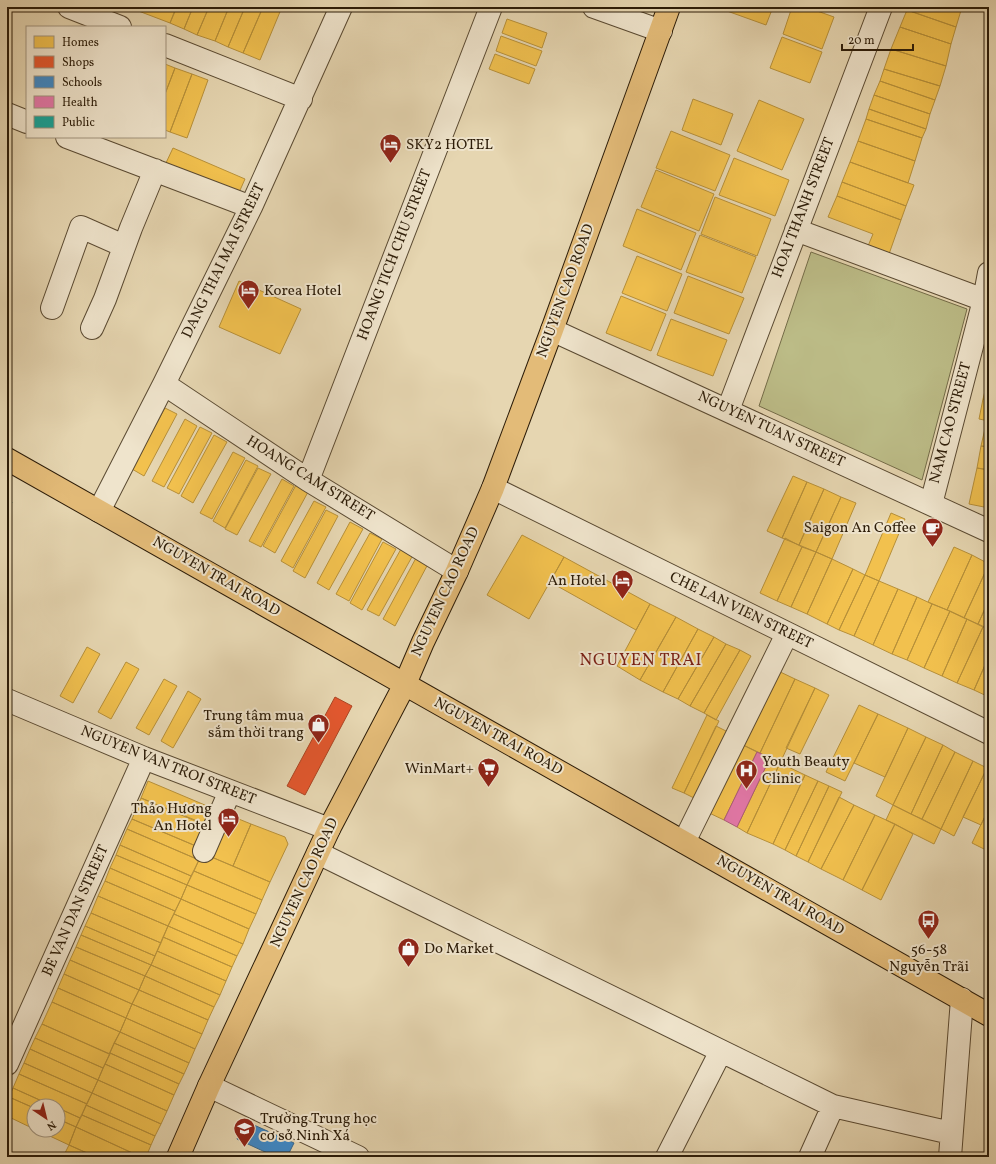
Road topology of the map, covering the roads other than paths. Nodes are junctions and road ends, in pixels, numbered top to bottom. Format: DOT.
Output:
graph roads {
  1 [pos="69,7"];
  2 [pos="341,7"];
  3 [pos="491,7"];
  4 [pos="594,7"];
  5 [pos="669,7"];
  6 [pos="882,7"];
  7 [pos="94,12"];
  8 [pos="118,26"];
  9 [pos="661,31"];
  10 [pos="166,45"];
  11 [pos="301,99"];
  12 [pos="7,114"];
  13 [pos="26,122"];
  14 [pos="70,138"];
  15 [pos="155,170"];
  16 [pos="251,208"];
  17 [pos="796,230"];
  18 [pos="124,246"];
  19 [pos="989,273"];
  20 [pos="984,300"];
  21 [pos="52,308"];
  22 [pos="92,328"];
  23 [pos="552,330"];
  24 [pos="164,384"];
  25 [pos="728,410"];
  26 [pos="7,459"];
  27 [pos="308,480"];
  28 [pos="493,488"];
  29 [pos="930,504"];
  30 [pos="99,511"];
  31 [pos="989,531"];
  32 [pos="457,571"];
  33 [pos="787,634"];
  34 [pos="405,684"];
  35 [pos="7,700"];
  36 [pos="989,733"];
  37 [pos="144,758"];
  38 [pos="230,791"];
  39 [pos="329,829"];
  40 [pos="684,842"];
  41 [pos="204,851"];
  42 [pos="318,853"];
  43 [pos="962,999"];
  44 [pos="989,1014"];
  45 [pos="721,1051"];
  46 [pos="7,1064"];
  47 [pos="210,1086"];
  48 [pos="833,1106"];
  49 [pos="951,1134"];
  50 [pos="178,1157"];
  51 [pos="358,1157"];
  52 [pos="667,1157"];
  53 [pos="810,1157"];
  54 [pos="950,1157"];
  1 -- 7 [label="street"];
  2 -- 11 [label="street, DANG THAI MAI STREET"];
  3 -- 27 [label="street, HOANG TICH CHU STREET"];
  4 -- 9 [label="street"];
  5 -- 9 [label="main road, NGUYEN CAO ROAD"];
  6 -- 17 [label="street, HOAI THANH STREET"];
  7 -- 8 [label="street"];
  9 -- 23 [label="main road, NGUYEN CAO ROAD"];
  10 -- 11 [label="street"];
  11 -- 16 [label="street, DANG THAI MAI STREET"];
  12 -- 13 [label="street"];
  14 -- 15 [label="street"];
  15 -- 16 [label="street"];
  15 -- 18 [label="street"];
  16 -- 24 [label="street, DANG THAI MAI STREET"];
  17 -- 20 [label="street"];
  17 -- 25 [label="street, HOAI THANH STREET"];
  18 -- 21 [label="street"];
  18 -- 22 [label="street"];
  19 -- 20 [label="street, NAM CAO STREET"];
  20 -- 29 [label="street, NAM CAO STREET"];
  23 -- 25 [label="street, NGUYEN TUAN STREET"];
  23 -- 28 [label="main road, NGUYEN CAO ROAD"];
  24 -- 27 [label="street, HOANG CAM STREET"];
  24 -- 30 [label="street, DANG THAI MAI STREET"];
  25 -- 29 [label="street, NGUYEN TUAN STREET"];
  26 -- 30 [label="main road, NGUYEN TRAI ROAD"];
  27 -- 32 [label="street, HOANG CAM STREET"];
  28 -- 32 [label="main road, NGUYEN CAO ROAD"];
  28 -- 33 [label="street, CHE LAN VIEN STREET"];
  29 -- 31 [label="street, NGUYEN TUAN STREET"];
  30 -- 34 [label="main road, NGUYEN TRAI ROAD"];
  32 -- 34 [label="main road, NGUYEN CAO ROAD"];
  33 -- 36 [label="street, CHE LAN VIEN STREET"];
  33 -- 40 [label="street"];
  34 -- 39 [label="main road, NGUYEN CAO ROAD"];
  34 -- 40 [label="main road, NGUYEN TRAI ROAD"];
  35 -- 37 [label="street, NGUYEN VAN TROI STREET"];
  37 -- 38 [label="street, NGUYEN VAN TROI STREET"];
  37 -- 46 [label="street, BE VAN DAN STREET"];
  38 -- 39 [label="street, NGUYEN VAN TROI STREET"];
  38 -- 41 [label="street"];
  39 -- 42 [label="main road, NGUYEN CAO ROAD"];
  40 -- 43 [label="main road, NGUYEN TRAI ROAD"];
  42 -- 45 [label="street"];
  42 -- 47 [label="main road, NGUYEN CAO ROAD"];
  43 -- 44 [label="main road, NGUYEN TRAI ROAD"];
  43 -- 49 [label="street"];
  45 -- 48 [label="street"];
  45 -- 52 [label="street"];
  47 -- 50 [label="main road, NGUYEN CAO ROAD"];
  47 -- 51 [label="street"];
  48 -- 49 [label="street"];
  48 -- 53 [label="street"];
  49 -- 54 [label="street"];
}
